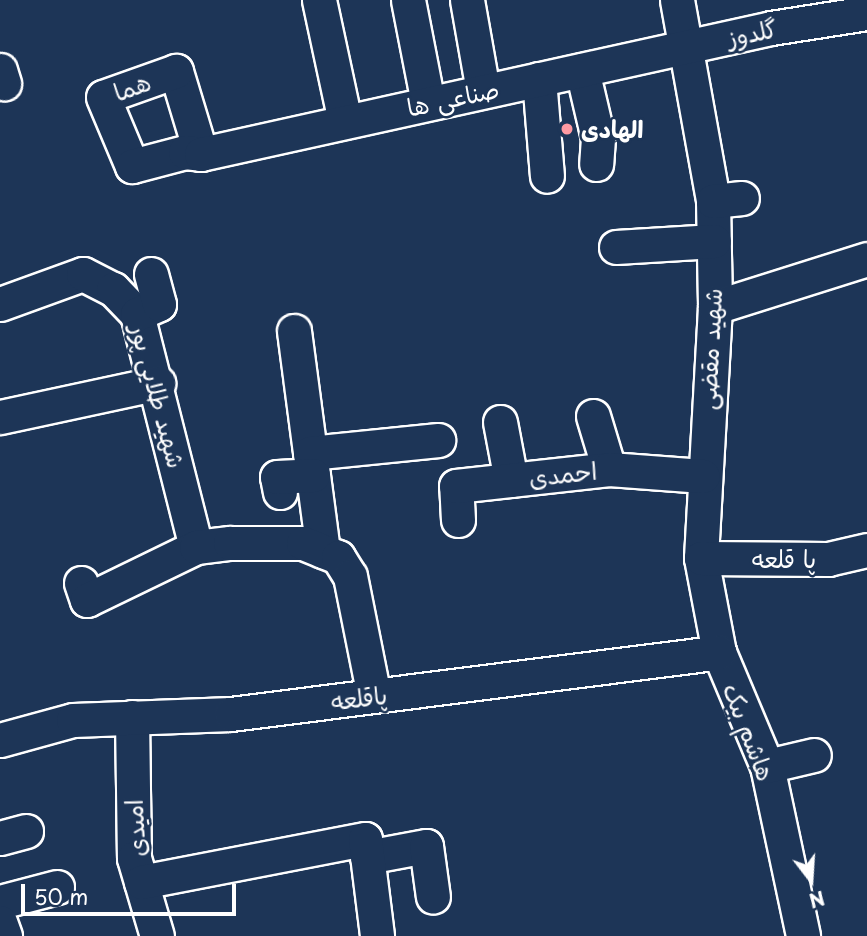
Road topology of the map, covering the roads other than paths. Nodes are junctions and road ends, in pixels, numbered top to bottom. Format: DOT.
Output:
graph roads {
  1 [pos="319,0"];
  2 [pos="408,0"];
  3 [pos="467,0"];
  4 [pos="677,0"];
  5 [pos="867,13"];
  6 [pos="686,47"];
  7 [pos="582,70"];
  8 [pos="539,79"];
  9 [pos="483,91"];
  10 [pos="428,103"];
  11 [pos="345,121"];
  12 [pos="210,151"];
  13 [pos="596,164"];
  14 [pos="547,176"];
  15 [pos="714,241"];
  16 [pos="616,247"];
  17 [pos="867,260"];
  18 [pos="151,274"];
  19 [pos="0,304"];
  20 [pos="715,307"];
  21 [pos="137,314"];
  22 [pos="294,331"];
  23 [pos="158,383"];
  24 [pos="593,416"];
  25 [pos="0,417"];
  26 [pos="500,422"];
  27 [pos="438,440"];
  28 [pos="312,464"];
  29 [pos="609,469"];
  30 [pos="703,476"];
  31 [pos="511,480"];
  32 [pos="280,492"];
  33 [pos="458,520"];
  34 [pos="196,547"];
  35 [pos="867,550"];
  36 [pos="323,551"];
  37 [pos="701,558"];
  38 [pos="81,583"];
  39 [pos="719,652"];
  40 [pos="374,696"];
  41 [pos="132,717"];
  42 [pos="0,740"];
  43 [pos="814,755"];
  44 [pos="767,766"];
  45 [pos="367,857"];
  46 [pos="141,882"];
  47 [pos="57,887"];
  48 [pos="433,897"];
  49 [pos="0,902"];
  50 [pos="0,922"];
  51 [pos="5,936"];
  52 [pos="157,936"];
  53 [pos="377,936"];
  54 [pos="803,936"];
  1 -- 11 [label="street"];
  2 -- 10 [label="street"];
  3 -- 9 [label="street"];
  4 -- 6 [label="street"];
  5 -- 6 [label="street, گلدوز"];
  6 -- 7 [label="street, صناعی ها"];
  6 -- 15 [label="street, شهید مقضی"];
  7 -- 8 [label="street, صناعی ها"];
  7 -- 13 [label="street"];
  8 -- 9 [label="street, صناعی ها"];
  8 -- 14 [label="street"];
  9 -- 10 [label="street, صناعی ها"];
  10 -- 11 [label="street, صناعی ها"];
  11 -- 12 [label="street, صناعی ها"];
  15 -- 16 [label="street"];
  15 -- 20 [label="street, شهید مقضی"];
  17 -- 20 [label="street"];
  18 -- 21 [label="street"];
  19 -- 21 [label="street, شهید طلایی پور"];
  20 -- 30 [label="street, شهید مقضی"];
  21 -- 23 [label="street, شهید طلایی پور"];
  22 -- 28 [label="street"];
  23 -- 25 [label="street"];
  23 -- 34 [label="street, شهید طلایی پور"];
  24 -- 29 [label="street"];
  26 -- 31 [label="street"];
  27 -- 28 [label="street"];
  28 -- 32 [label="street"];
  28 -- 36 [label="street"];
  29 -- 30 [label="street, احمدی"];
  29 -- 31 [label="street, احمدی"];
  30 -- 37 [label="street, شهید مقضی"];
  31 -- 33 [label="street, احمدی"];
  34 -- 36 [label="street"];
  34 -- 38 [label="street"];
  35 -- 37 [label="street, پا قلعه"];
  36 -- 40 [label="street"];
  37 -- 39 [label="street, شهید مقضی"];
  39 -- 40 [label="street, پاقلعه"];
  39 -- 44 [label="street, هاشم بیک"];
  40 -- 41 [label="street, پاقلعه"];
  41 -- 42 [label="street, پاقلعه"];
  41 -- 46 [label="street, امیدی"];
  43 -- 44 [label="street"];
  44 -- 54 [label="street, هاشم بیک"];
  45 -- 46 [label="street"];
  45 -- 48 [label="street"];
  45 -- 53 [label="street"];
  46 -- 52 [label="street, امیدی"];
  47 -- 49 [label="street"];
  50 -- 51 [label="street"];
}
